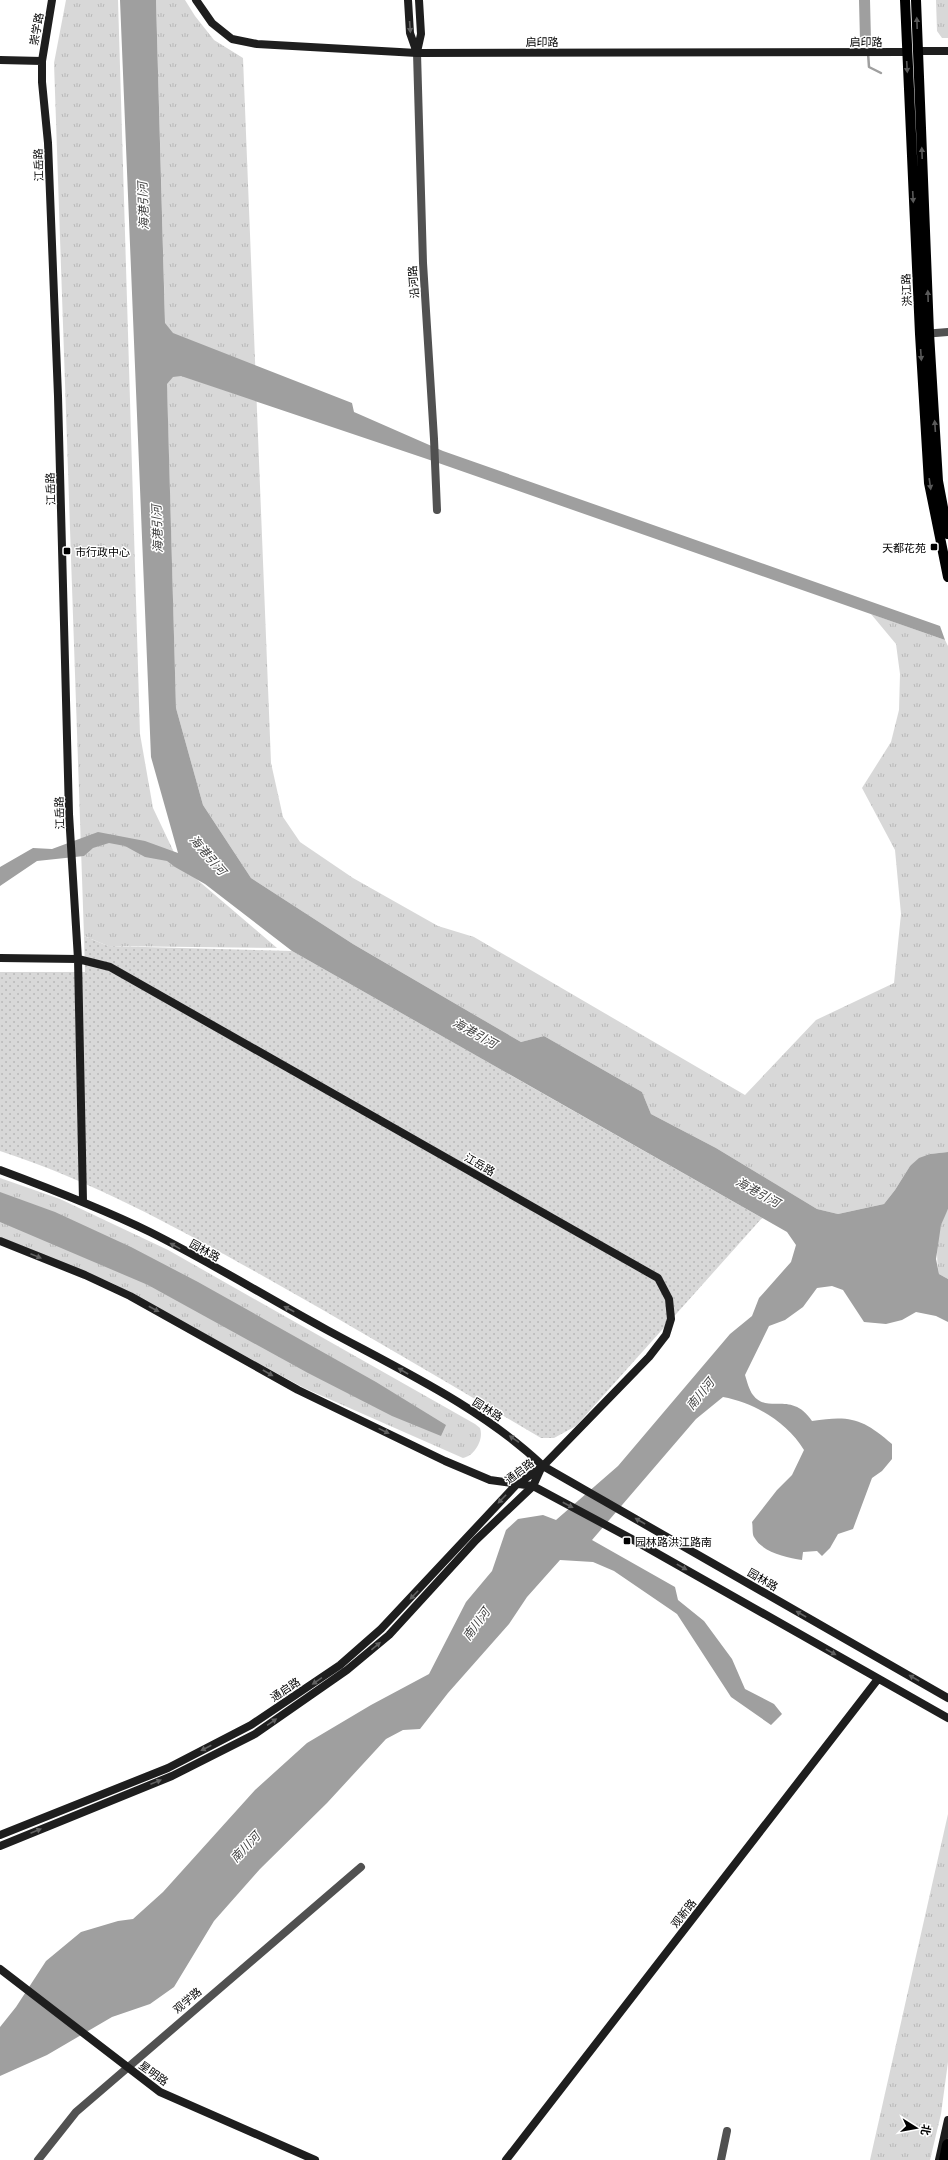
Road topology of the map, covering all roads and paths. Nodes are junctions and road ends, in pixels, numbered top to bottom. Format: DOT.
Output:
graph roads {
  1 [pos="52,0"];
  2 [pos="196,0"];
  3 [pos="408,0"];
  4 [pos="419,0"];
  5 [pos="905,0"];
  6 [pos="916,0"];
  7 [pos="918,51"];
  8 [pos="948,51"];
  9 [pos="906,52"];
  10 [pos="417,53"];
  11 [pos="0,60"];
  12 [pos="42,61"];
  13 [pos="948,332"];
  14 [pos="924,334"];
  15 [pos="437,510"];
  16 [pos="948,534"];
  17 [pos="948,577"];
  18 [pos="0,958"];
  19 [pos="78,959"];
  20 [pos="0,1170"];
  21 [pos="83,1201"];
  22 [pos="0,1241"];
  23 [pos="543,1466"];
  24 [pos="516,1485"];
  25 [pos="533,1486"];
  26 [pos="878,1679"];
  27 [pos="948,1698"];
  28 [pos="948,1718"];
  29 [pos="0,1835"];
  30 [pos="0,1846"];
  31 [pos="361,1867"];
  32 [pos="0,1969"];
  33 [pos="127,2066"];
  34 [pos="948,2120"];
  35 [pos="727,2131"];
  36 [pos="948,2145"];
  37 [pos="38,2160"];
  38 [pos="315,2160"];
  39 [pos="506,2160"];
  40 [pos="721,2160"];
  41 [pos="939,2160"];
  42 [pos="945,2160"];
  1 -- 12 [label="street, 崇学路"];
  2 -- 10 [label="street, 启印路"];
  3 -- 10 [label="street, 沿河路, one-way"];
  4 -- 10 [label="street, 沿河路"];
  5 -- 9 [label="main road, 洪江路"];
  7 -- 6 [label="main road, 洪江路, one-way"];
  7 -- 8 [label="street"];
  14 -- 7 [label="main road, 洪江路, one-way"];
  9 -- 10 [label="street, 启印路"];
  9 -- 14 [label="main road, 洪江路, one-way"];
  10 -- 15 [label="street, 沿河路"];
  11 -- 12 [label="street"];
  12 -- 19 [label="street, 江岳路"];
  13 -- 14 [label="street"];
  16 -- 14 [label="main road, 洪江路, one-way"];
  14 -- 17 [label="main road, 洪江路, one-way"];
  18 -- 19 [label="street, 江岳路"];
  19 -- 21 [label="street"];
  19 -- 23 [label="street, 江岳路"];
  20 -- 21 [label="street, 园林路"];
  23 -- 21 [label="street, 园林路, one-way"];
  22 -- 24 [label="street, one-way"];
  23 -- 24 [label="street, 通启路"];
  23 -- 25 [label="street, 通启路"];
  27 -- 23 [label="street, 园林路, one-way"];
  24 -- 25 [label="street"];
  24 -- 29 [label="street, 通启路, one-way"];
  25 -- 26 [label="street, one-way"];
  30 -- 25 [label="street, 通启路, one-way"];
  26 -- 28 [label="street"];
  26 -- 39 [label="street, 观新路"];
  31 -- 33 [label="street, 观学路"];
  32 -- 33 [label="street, 星明路"];
  33 -- 37 [label="street, 观学路"];
  33 -- 38 [label="street, 星明路"];
  34 -- 41 [label="street"];
  35 -- 40 [label="street"];
  36 -- 42 [label="highway"];
}
